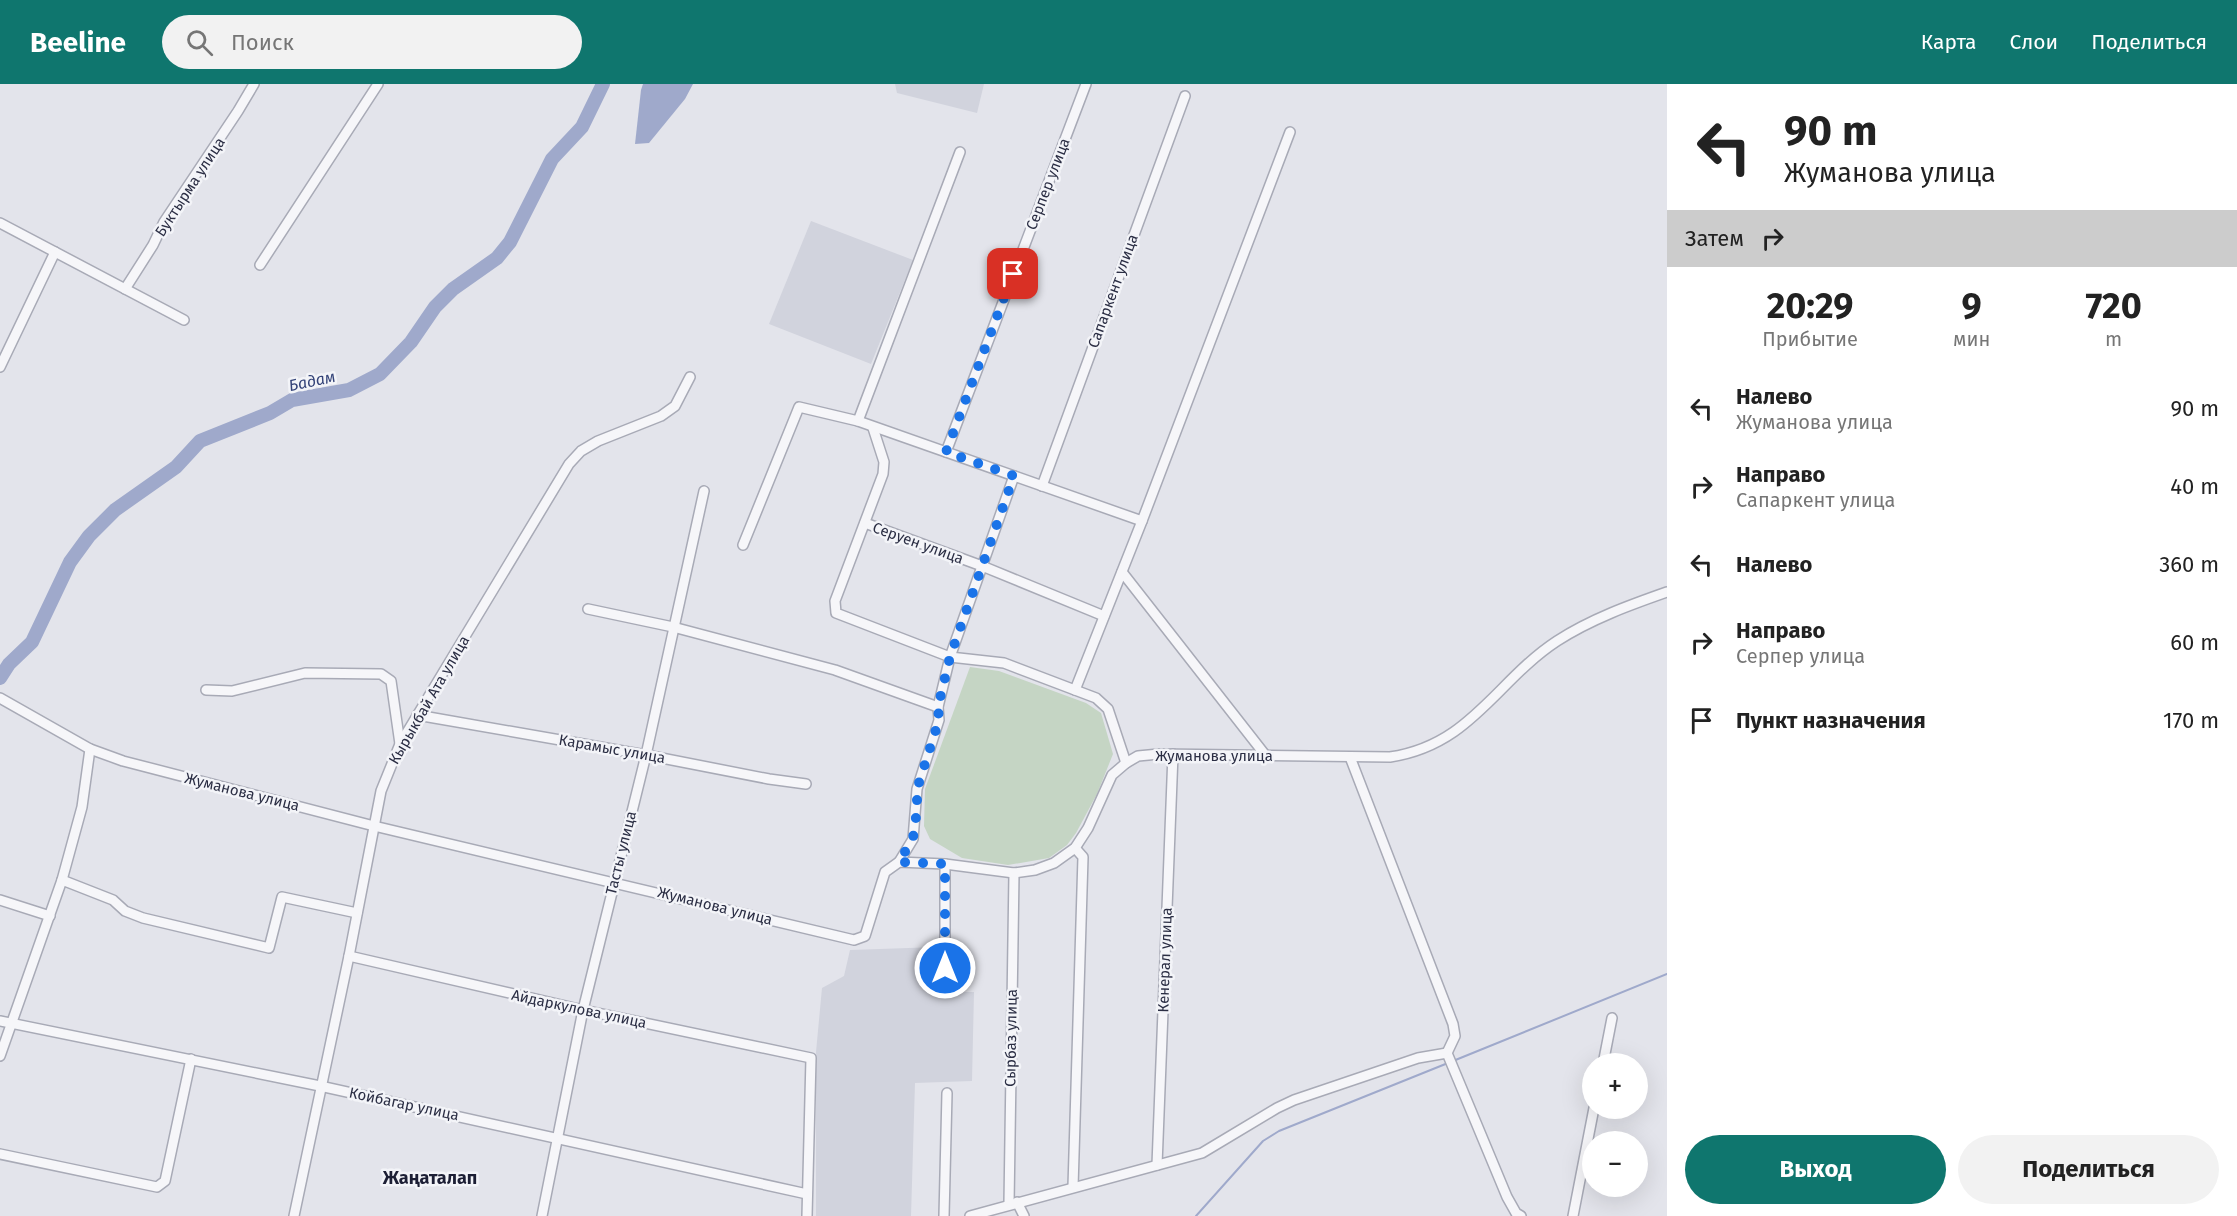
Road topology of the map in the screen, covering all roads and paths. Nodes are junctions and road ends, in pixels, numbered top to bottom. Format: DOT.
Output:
graph roads {
  1 [pos="254,84"];
  2 [pos="378,84"];
  3 [pos="1086,84"];
  4 [pos="1185,96"];
  5 [pos="1290,132"];
  6 [pos="960,152"];
  7 [pos="0,223"];
  8 [pos="55,252"];
  9 [pos="260,265"];
  10 [pos="125,289"];
  11 [pos="184,320"];
  12 [pos="0,367"];
  13 [pos="690,377"];
  14 [pos="858,421"];
  15 [pos="873,428"];
  16 [pos="946,452"];
  17 [pos="1014,476"];
  18 [pos="1042,486"];
  19 [pos="704,492"];
  20 [pos="1142,521"];
  21 [pos="865,523"];
  22 [pos="743,545"];
  23 [pos="982,566"];
  24 [pos="1122,572"];
  25 [pos="1667,592"];
  26 [pos="588,609"];
  27 [pos="1104,616"];
  28 [pos="673,627"];
  29 [pos="950,657"];
  30 [pos="206,690"];
  31 [pos="1075,690"];
  32 [pos="0,698"];
  33 [pos="938,707"];
  34 [pos="417,715"];
  35 [pos="399,744"];
  36 [pos="90,749"];
  37 [pos="1173,754"];
  38 [pos="646,755"];
  39 [pos="1266,756"];
  40 [pos="1350,757"];
  41 [pos="1126,763"];
  42 [pos="806,784"];
  43 [pos="374,825"];
  44 [pos="1075,848"];
  45 [pos="899,862"];
  46 [pos="945,864"];
  47 [pos="1014,873"];
  48 [pos="62,880"];
  49 [pos="615,882"];
  50 [pos="0,900"];
  51 [pos="357,913"];
  52 [pos="50,916"];
  53 [pos="349,956"];
  54 [pos="945,989"];
  55 [pos="584,1010"];
  56 [pos="1612,1018"];
  57 [pos="0,1021"];
  58 [pos="12,1024"];
  59 [pos="1447,1053"];
  60 [pos="1605,1053"];
  61 [pos="0,1056"];
  62 [pos="191,1059"];
  63 [pos="320,1086"];
  64 [pos="947,1093"];
  65 [pos="1592,1119"];
  66 [pos="557,1137"];
  67 [pos="0,1154"];
  68 [pos="1157,1165"];
  69 [pos="1073,1187"];
  70 [pos="807,1194"];
  71 [pos="1013,1203"];
  72 [pos="296,1216"];
  73 [pos="542,1216"];
  74 [pos="807,1216"];
  75 [pos="944,1216"];
  76 [pos="970,1216"];
  77 [pos="1023,1216"];
  78 [pos="1521,1216"];
  79 [pos="1573,1216"];
  1 -- 10 [label="street, Буктырма улица"];
  2 -- 9 [label="street"];
  3 -- 16 [label="street, Серпер улица"];
  4 -- 18 [label="street, Сапаркент улица"];
  5 -- 20 [label="street"];
  6 -- 14 [label="street"];
  7 -- 8 [label="street"];
  8 -- 10 [label="street"];
  8 -- 12 [label="street"];
  10 -- 11 [label="street"];
  13 -- 34 [label="street, Кырыкбай Ата улица"];
  14 -- 15 [label="street"];
  14 -- 22 [label="street"];
  15 -- 16 [label="street"];
  15 -- 21 [label="street"];
  16 -- 17 [label="street"];
  17 -- 18 [label="street"];
  17 -- 23 [label="street"];
  18 -- 20 [label="street"];
  19 -- 28 [label="street, Тасты улица"];
  20 -- 24 [label="street"];
  21 -- 23 [label="street, Серуен улица"];
  21 -- 29 [label="street"];
  23 -- 27 [label="street, Серуен улица"];
  23 -- 29 [label="street"];
  24 -- 27 [label="street"];
  24 -- 39 [label="street"];
  25 -- 40 [label="street, Жуманова улица"];
  26 -- 28 [label="street"];
  27 -- 31 [label="street"];
  28 -- 33 [label="street"];
  28 -- 38 [label="street, Тасты улица"];
  29 -- 31 [label="street"];
  29 -- 33 [label="street"];
  30 -- 35 [label="street"];
  31 -- 41 [label="street"];
  32 -- 36 [label="street, Жуманова улица"];
  33 -- 45 [label="street"];
  34 -- 35 [label="street, Кырыкбай Ата улица"];
  34 -- 38 [label="street, Карамыс улица"];
  35 -- 43 [label="street, Кырыкбай Ата улица"];
  36 -- 43 [label="street, Жуманова улица"];
  36 -- 48 [label="street"];
  37 -- 39 [label="street, Жуманова улица"];
  37 -- 41 [label="street, Жуманова улица"];
  37 -- 68 [label="street, Кенерал улица"];
  38 -- 42 [label="street, Карамыс улица"];
  38 -- 49 [label="street, Тасты улица"];
  39 -- 40 [label="street, Жуманова улица"];
  40 -- 59 [label="street"];
  41 -- 44 [label="street"];
  43 -- 49 [label="street, Жуманова улица"];
  43 -- 51 [label="street, Кырыкбай Ата улица"];
  44 -- 47 [label="street"];
  44 -- 69 [label="street"];
  45 -- 46 [label="street"];
  45 -- 49 [label="street, Жуманова улица"];
  46 -- 47 [label="street"];
  46 -- 54 [label="street"];
  47 -- 71 [label="street, Сырбаз улица"];
  48 -- 51 [label="street"];
  48 -- 52 [label="street"];
  49 -- 55 [label="street, Тасты улица"];
  50 -- 52 [label="street"];
  51 -- 53 [label="street, Кырыкбай Ата улица"];
  52 -- 58 [label="street"];
  53 -- 55 [label="street, Айдаркулова улица"];
  53 -- 63 [label="street, Кырыкбай Ата улица"];
  55 -- 66 [label="street, Тасты улица"];
  55 -- 70 [label="street, Айдаркулова улица"];
  56 -- 60 [label="street"];
  57 -- 58 [label="street, Койбагар улица"];
  58 -- 61 [label="street"];
  58 -- 62 [label="street, Койбагар улица"];
  59 -- 68 [label="street"];
  59 -- 78 [label="street"];
  62 -- 63 [label="street, Койбагар улица"];
  62 -- 67 [label="street"];
  63 -- 66 [label="street, Койбагар улица"];
  63 -- 72 [label="street, Кырыкбай Ата улица"];
  64 -- 75 [label="street"];
  65 -- 79 [label="street"];
  66 -- 70 [label="street, Койбагар улица"];
  66 -- 73 [label="street, Тасты улица"];
  68 -- 69 [label="street"];
  69 -- 71 [label="street"];
  70 -- 74 [label="street"];
  71 -- 76 [label="street"];
  71 -- 77 [label="street, Сырбаз улица"];
}
